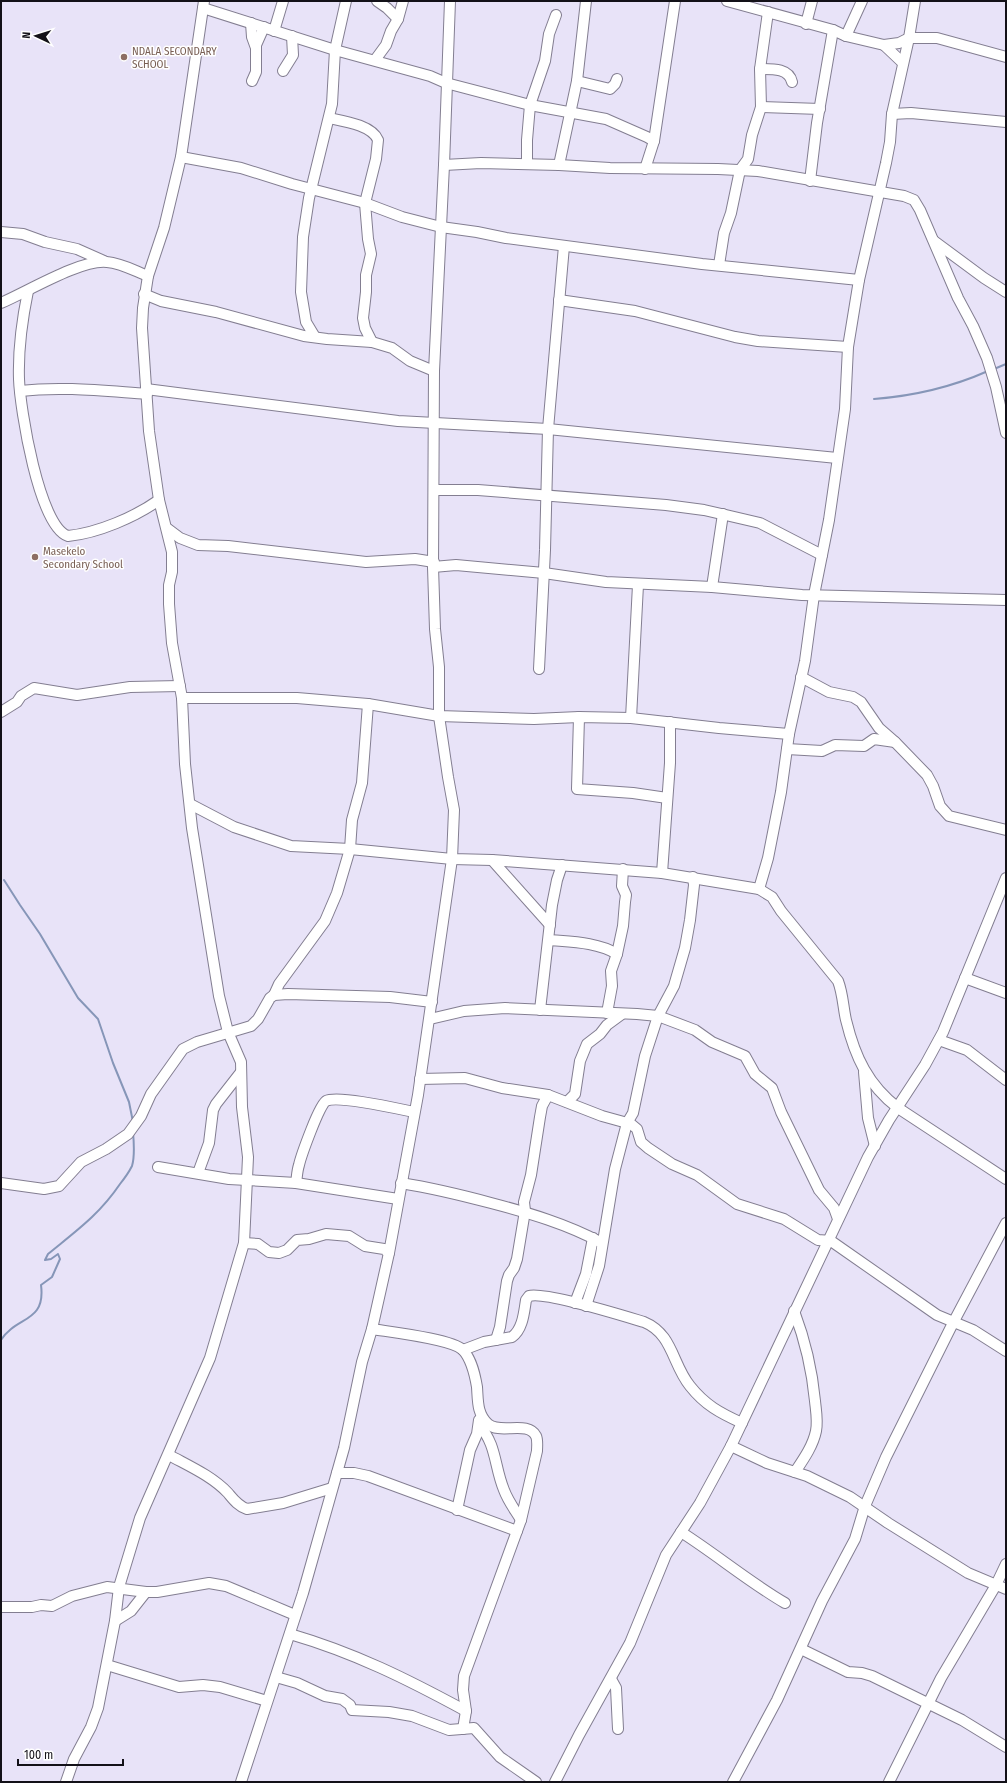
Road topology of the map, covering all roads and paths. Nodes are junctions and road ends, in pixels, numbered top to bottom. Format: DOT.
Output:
graph roads {
  1 [pos="283,1"];
  2 [pos="346,1"];
  3 [pos="377,1"];
  4 [pos="403,1"];
  5 [pos="450,1"];
  6 [pos="586,1"];
  7 [pos="675,1"];
  8 [pos="727,1"];
  9 [pos="812,1"];
  10 [pos="862,1"];
  11 [pos="915,1"];
  12 [pos="203,4"];
  13 [pos="752,4"];
  14 [pos="214,12"];
  15 [pos="768,12"];
  16 [pos="556,15"];
  17 [pos="398,19"];
  18 [pos="201,20"];
  19 [pos="251,23"];
  20 [pos="806,24"];
  21 [pos="264,27"];
  22 [pos="833,30"];
  23 [pos="274,31"];
  24 [pos="292,36"];
  25 [pos="846,36"];
  26 [pos="909,38"];
  27 [pos="884,45"];
  28 [pos="256,48"];
  29 [pos="335,50"];
  30 [pos="1006,57"];
  31 [pos="375,60"];
  32 [pos="903,63"];
  33 [pos="760,69"];
  34 [pos="283,71"];
  35 [pos="617,79"];
  36 [pos="252,81"];
  37 [pos="577,81"];
  38 [pos="792,82"];
  39 [pos="446,83"];
  40 [pos="530,105"];
  41 [pos="761,107"];
  42 [pos="820,109"];
  43 [pos="570,113"];
  44 [pos="892,114"];
  45 [pos="329,118"];
  46 [pos="1006,122"];
  47 [pos="654,141"];
  48 [pos="181,157"];
  49 [pos="526,164"];
  50 [pos="444,165"];
  51 [pos="559,165"];
  52 [pos="645,169"];
  53 [pos="740,170"];
  54 [pos="810,181"];
  55 [pos="312,188"];
  56 [pos="878,193"];
  57 [pos="365,202"];
  58 [pos="441,227"];
  59 [pos="1,232"];
  60 [pos="932,240"];
  61 [pos="564,246"];
  62 [pos="104,261"];
  63 [pos="719,265"];
  64 [pos="148,276"];
  65 [pos="859,280"];
  66 [pos="28,291"];
  67 [pos="1006,292"];
  68 [pos="144,294"];
  69 [pos="559,300"];
  70 [pos="1,303"];
  71 [pos="315,338"];
  72 [pos="372,342"];
  73 [pos="848,347"];
  74 [pos="434,371"];
  75 [pos="20,391"];
  76 [pos="147,391"];
  77 [pos="434,423"];
  78 [pos="548,430"];
  79 [pos="1006,433"];
  80 [pos="837,458"];
  81 [pos="434,490"];
  82 [pos="546,496"];
  83 [pos="160,500"];
  84 [pos="723,514"];
  85 [pos="168,529"];
  86 [pos="822,555"];
  87 [pos="434,564"];
  88 [pos="544,573"];
  89 [pos="638,585"];
  90 [pos="712,587"];
  91 [pos="814,595"];
  92 [pos="1006,600"];
  93 [pos="539,669"];
  94 [pos="801,677"];
  95 [pos="180,686"];
  96 [pos="182,698"];
  97 [pos="368,704"];
  98 [pos="1,712"];
  99 [pos="439,716"];
  100 [pos="579,716"];
  101 [pos="631,718"];
  102 [pos="670,722"];
  103 [pos="789,734"];
  104 [pos="895,742"];
  105 [pos="788,748"];
  106 [pos="667,798"];
  107 [pos="190,804"];
  108 [pos="1006,830"];
  109 [pos="350,849"];
  110 [pos="452,859"];
  111 [pos="492,860"];
  112 [pos="562,865"];
  113 [pos="623,869"];
  114 [pos="662,873"];
  115 [pos="693,877"];
  116 [pos="1006,878"];
  117 [pos="759,889"];
  118 [pos="550,925"];
  119 [pos="549,940"];
  120 [pos="617,954"];
  121 [pos="965,978"];
  122 [pos="1006,993"];
  123 [pos="274,995"];
  124 [pos="432,1002"];
  125 [pos="540,1010"];
  126 [pos="607,1013"];
  127 [pos="622,1014"];
  128 [pos="658,1016"];
  129 [pos="430,1019"];
  130 [pos="228,1032"];
  131 [pos="939,1040"];
  132 [pos="863,1068"];
  133 [pos="241,1072"];
  134 [pos="420,1079"];
  135 [pos="1006,1080"];
  136 [pos="548,1095"];
  137 [pos="568,1102"];
  138 [pos="898,1108"];
  139 [pos="414,1112"];
  140 [pos="627,1123"];
  141 [pos="875,1146"];
  142 [pos="158,1167"];
  143 [pos="198,1173"];
  144 [pos="1006,1179"];
  145 [pos="248,1180"];
  146 [pos="1,1183"];
  147 [pos="296,1183"];
  148 [pos="401,1183"];
  149 [pos="398,1199"];
  150 [pos="525,1211"];
  151 [pos="838,1219"];
  152 [pos="1006,1223"];
  153 [pos="827,1240"];
  154 [pos="598,1241"];
  155 [pos="244,1243"];
  156 [pos="389,1253"];
  157 [pos="575,1303"];
  158 [pos="586,1306"];
  159 [pos="794,1311"];
  160 [pos="953,1323"];
  161 [pos="372,1329"];
  162 [pos="496,1340"];
  163 [pos="463,1350"];
  164 [pos="1006,1351"];
  165 [pos="479,1410"];
  166 [pos="742,1423"];
  167 [pos="479,1425"];
  168 [pos="731,1446"];
  169 [pos="169,1455"];
  170 [pos="795,1472"];
  171 [pos="336,1473"];
  172 [pos="332,1488"];
  173 [pos="865,1506"];
  174 [pos="457,1510"];
  175 [pos="521,1520"];
  176 [pos="517,1531"];
  177 [pos="681,1532"];
  178 [pos="1006,1564"];
  179 [pos="996,1585"];
  180 [pos="119,1588"];
  181 [pos="1006,1589"];
  182 [pos="146,1592"];
  183 [pos="785,1604"];
  184 [pos="1,1607"];
  185 [pos="295,1615"];
  186 [pos="116,1621"];
  187 [pos="290,1634"];
  188 [pos="801,1649"];
  189 [pos="107,1665"];
  190 [pos="276,1677"];
  191 [pos="611,1679"];
  192 [pos="267,1701"];
  193 [pos="928,1704"];
  194 [pos="466,1712"];
  195 [pos="463,1729"];
  196 [pos="618,1730"];
  197 [pos="1006,1747"];
  198 [pos="66,1782"];
  199 [pos="241,1782"];
  200 [pos="536,1782"];
  201 [pos="555,1782"];
  202 [pos="733,1782"];
  203 [pos="889,1782"];
  1 -- 23 [label="street"];
  2 -- 29 [label="street"];
  3 -- 17 [label="street"];
  4 -- 17 [label="street"];
  5 -- 39 [label="street"];
  6 -- 37 [label="street"];
  7 -- 47 [label="street"];
  8 -- 13 [label="street"];
  9 -- 20 [label="street"];
  10 -- 25 [label="street"];
  11 -- 26 [label="street"];
  12 -- 14 [label="street"];
  12 -- 18 [label="street"];
  13 -- 15 [label="street"];
  14 -- 18 [label="street"];
  14 -- 19 [label="street"];
  15 -- 20 [label="street"];
  15 -- 33 [label="street"];
  16 -- 40 [label="street"];
  17 -- 31 [label="street"];
  18 -- 48 [label="street"];
  19 -- 21 [label="street"];
  19 -- 28 [label="street"];
  20 -- 22 [label="street"];
  21 -- 23 [label="street"];
  21 -- 28 [label="street"];
  22 -- 25 [label="street"];
  22 -- 42 [label="street"];
  23 -- 24 [label="street"];
  24 -- 29 [label="street"];
  24 -- 34 [label="street"];
  25 -- 27 [label="street"];
  26 -- 27 [label="street"];
  26 -- 30 [label="street"];
  26 -- 32 [label="street"];
  27 -- 32 [label="street"];
  28 -- 36 [label="street"];
  29 -- 31 [label="street"];
  29 -- 45 [label="street"];
  31 -- 39 [label="street"];
  32 -- 44 [label="street"];
  33 -- 38 [label="street"];
  33 -- 41 [label="street"];
  35 -- 37 [label="street"];
  37 -- 43 [label="street"];
  39 -- 40 [label="street"];
  39 -- 50 [label="street"];
  40 -- 43 [label="street"];
  40 -- 49 [label="street"];
  41 -- 42 [label="street"];
  41 -- 53 [label="street"];
  42 -- 54 [label="street"];
  43 -- 47 [label="street"];
  43 -- 51 [label="street"];
  44 -- 46 [label="street"];
  44 -- 56 [label="street"];
  45 -- 55 [label="street"];
  45 -- 57 [label="street"];
  47 -- 52 [label="street"];
  48 -- 55 [label="street"];
  48 -- 64 [label="street"];
  49 -- 50 [label="street"];
  49 -- 51 [label="street"];
  50 -- 58 [label="street"];
  51 -- 52 [label="street"];
  52 -- 53 [label="street"];
  53 -- 54 [label="street"];
  53 -- 63 [label="street"];
  54 -- 56 [label="street"];
  55 -- 57 [label="street"];
  55 -- 71 [label="street"];
  56 -- 60 [label="street"];
  56 -- 65 [label="street"];
  57 -- 58 [label="street"];
  57 -- 72 [label="street"];
  58 -- 61 [label="street"];
  58 -- 74 [label="street"];
  59 -- 62 [label="street"];
  60 -- 67 [label="street"];
  60 -- 79 [label="street"];
  61 -- 63 [label="street"];
  61 -- 69 [label="street"];
  62 -- 64 [label="street"];
  62 -- 66 [label="street"];
  63 -- 65 [label="street"];
  64 -- 68 [label="street"];
  65 -- 73 [label="street"];
  66 -- 70 [label="street"];
  66 -- 75 [label="street"];
  68 -- 71 [label="street"];
  68 -- 76 [label="street"];
  69 -- 73 [label="street"];
  69 -- 78 [label="street"];
  71 -- 72 [label="street"];
  72 -- 74 [label="street"];
  73 -- 80 [label="street"];
  74 -- 77 [label="street"];
  75 -- 76 [label="street"];
  75 -- 83 [label="street"];
  76 -- 77 [label="street"];
  76 -- 83 [label="street"];
  77 -- 78 [label="street"];
  77 -- 81 [label="street"];
  78 -- 80 [label="street"];
  78 -- 82 [label="street"];
  80 -- 86 [label="street"];
  81 -- 82 [label="street"];
  81 -- 87 [label="street"];
  82 -- 84 [label="street"];
  82 -- 88 [label="street"];
  83 -- 85 [label="street"];
  84 -- 86 [label="street"];
  84 -- 90 [label="street"];
  85 -- 87 [label="street"];
  85 -- 95 [label="street"];
  86 -- 91 [label="street"];
  87 -- 88 [label="street"];
  87 -- 99 [label="street"];
  88 -- 89 [label="street"];
  88 -- 93 [label="street"];
  89 -- 90 [label="street"];
  89 -- 101 [label="street"];
  90 -- 91 [label="street"];
  91 -- 92 [label="street"];
  91 -- 94 [label="street"];
  94 -- 103 [label="street"];
  94 -- 104 [label="street"];
  95 -- 96 [label="street"];
  95 -- 98 [label="street"];
  96 -- 97 [label="street"];
  96 -- 107 [label="street"];
  97 -- 99 [label="street"];
  97 -- 109 [label="street"];
  99 -- 100 [label="street"];
  99 -- 110 [label="street"];
  100 -- 101 [label="street"];
  100 -- 106 [label="street"];
  101 -- 102 [label="street"];
  102 -- 103 [label="street"];
  102 -- 106 [label="street"];
  103 -- 105 [label="street"];
  104 -- 105 [label="street"];
  104 -- 108 [label="street"];
  105 -- 117 [label="street"];
  106 -- 114 [label="street"];
  107 -- 109 [label="street"];
  107 -- 130 [label="street"];
  109 -- 110 [label="street"];
  109 -- 123 [label="street"];
  110 -- 111 [label="street"];
  110 -- 124 [label="street"];
  111 -- 112 [label="street"];
  111 -- 118 [label="street"];
  112 -- 113 [label="street"];
  112 -- 118 [label="street"];
  113 -- 114 [label="street"];
  113 -- 120 [label="street"];
  114 -- 115 [label="street"];
  115 -- 117 [label="street"];
  115 -- 128 [label="street"];
  116 -- 121 [label="street"];
  117 -- 132 [label="street"];
  118 -- 119 [label="street"];
  119 -- 120 [label="street"];
  119 -- 125 [label="street"];
  120 -- 126 [label="street"];
  121 -- 122 [label="street"];
  121 -- 131 [label="street"];
  123 -- 124 [label="street"];
  123 -- 130 [label="street"];
  124 -- 129 [label="street"];
  125 -- 126 [label="street"];
  125 -- 129 [label="street"];
  126 -- 127 [label="street"];
  127 -- 128 [label="street"];
  127 -- 137 [label="street"];
  128 -- 140 [label="street"];
  128 -- 151 [label="street"];
  129 -- 134 [label="street"];
  130 -- 133 [label="street"];
  130 -- 146 [label="street"];
  131 -- 135 [label="street"];
  131 -- 138 [label="street"];
  132 -- 138 [label="street"];
  132 -- 141 [label="street"];
  133 -- 143 [label="street"];
  133 -- 145 [label="street"];
  134 -- 136 [label="street"];
  134 -- 139 [label="street"];
  136 -- 137 [label="street"];
  136 -- 150 [label="street"];
  137 -- 140 [label="street"];
  138 -- 141 [label="street"];
  138 -- 144 [label="street"];
  139 -- 147 [label="street"];
  139 -- 148 [label="street"];
  140 -- 153 [label="street"];
  140 -- 154 [label="street"];
  141 -- 151 [label="street"];
  142 -- 143 [label="street"];
  143 -- 145 [label="street"];
  145 -- 147 [label="street"];
  145 -- 155 [label="street"];
  147 -- 149 [label="street"];
  148 -- 149 [label="street"];
  148 -- 150 [label="street"];
  149 -- 156 [label="street"];
  150 -- 154 [label="street"];
  150 -- 162 [label="street"];
  151 -- 153 [label="street"];
  152 -- 160 [label="street"];
  153 -- 159 [label="street"];
  153 -- 160 [label="street"];
  154 -- 157 [label="street"];
  154 -- 158 [label="street"];
  155 -- 156 [label="street"];
  155 -- 169 [label="street"];
  156 -- 161 [label="street"];
  157 -- 158 [label="street"];
  157 -- 162 [label="street"];
  158 -- 166 [label="street"];
  159 -- 166 [label="street"];
  159 -- 170 [label="street"];
  160 -- 164 [label="street"];
  160 -- 173 [label="street"];
  161 -- 163 [label="street"];
  161 -- 171 [label="street"];
  162 -- 163 [label="street"];
  163 -- 165 [label="street"];
  165 -- 167 [label="street"];
  165 -- 175 [label="street"];
  166 -- 168 [label="street"];
  167 -- 174 [label="street"];
  167 -- 175 [label="street"];
  168 -- 170 [label="street"];
  168 -- 177 [label="street"];
  169 -- 172 [label="street"];
  169 -- 180 [label="street"];
  170 -- 173 [label="street"];
  171 -- 172 [label="street"];
  171 -- 174 [label="street"];
  172 -- 185 [label="street"];
  173 -- 179 [label="street"];
  173 -- 188 [label="street"];
  174 -- 176 [label="street"];
  175 -- 176 [label="street"];
  176 -- 194 [label="street"];
  177 -- 183 [label="street"];
  177 -- 191 [label="street"];
  178 -- 179 [label="street"];
  179 -- 181 [label="street"];
  179 -- 193 [label="street"];
  180 -- 182 [label="street"];
  180 -- 184 [label="street"];
  180 -- 186 [label="street"];
  182 -- 185 [label="street"];
  182 -- 186 [label="street"];
  185 -- 187 [label="street"];
  186 -- 189 [label="street"];
  187 -- 190 [label="street"];
  187 -- 194 [label="street"];
  188 -- 193 [label="street"];
  188 -- 202 [label="street"];
  189 -- 192 [label="street"];
  189 -- 198 [label="street"];
  190 -- 192 [label="street"];
  190 -- 195 [label="street"];
  191 -- 196 [label="street"];
  191 -- 201 [label="street"];
  192 -- 199 [label="street"];
  193 -- 197 [label="street"];
  193 -- 203 [label="street"];
  194 -- 195 [label="street"];
  195 -- 200 [label="street"];
}
